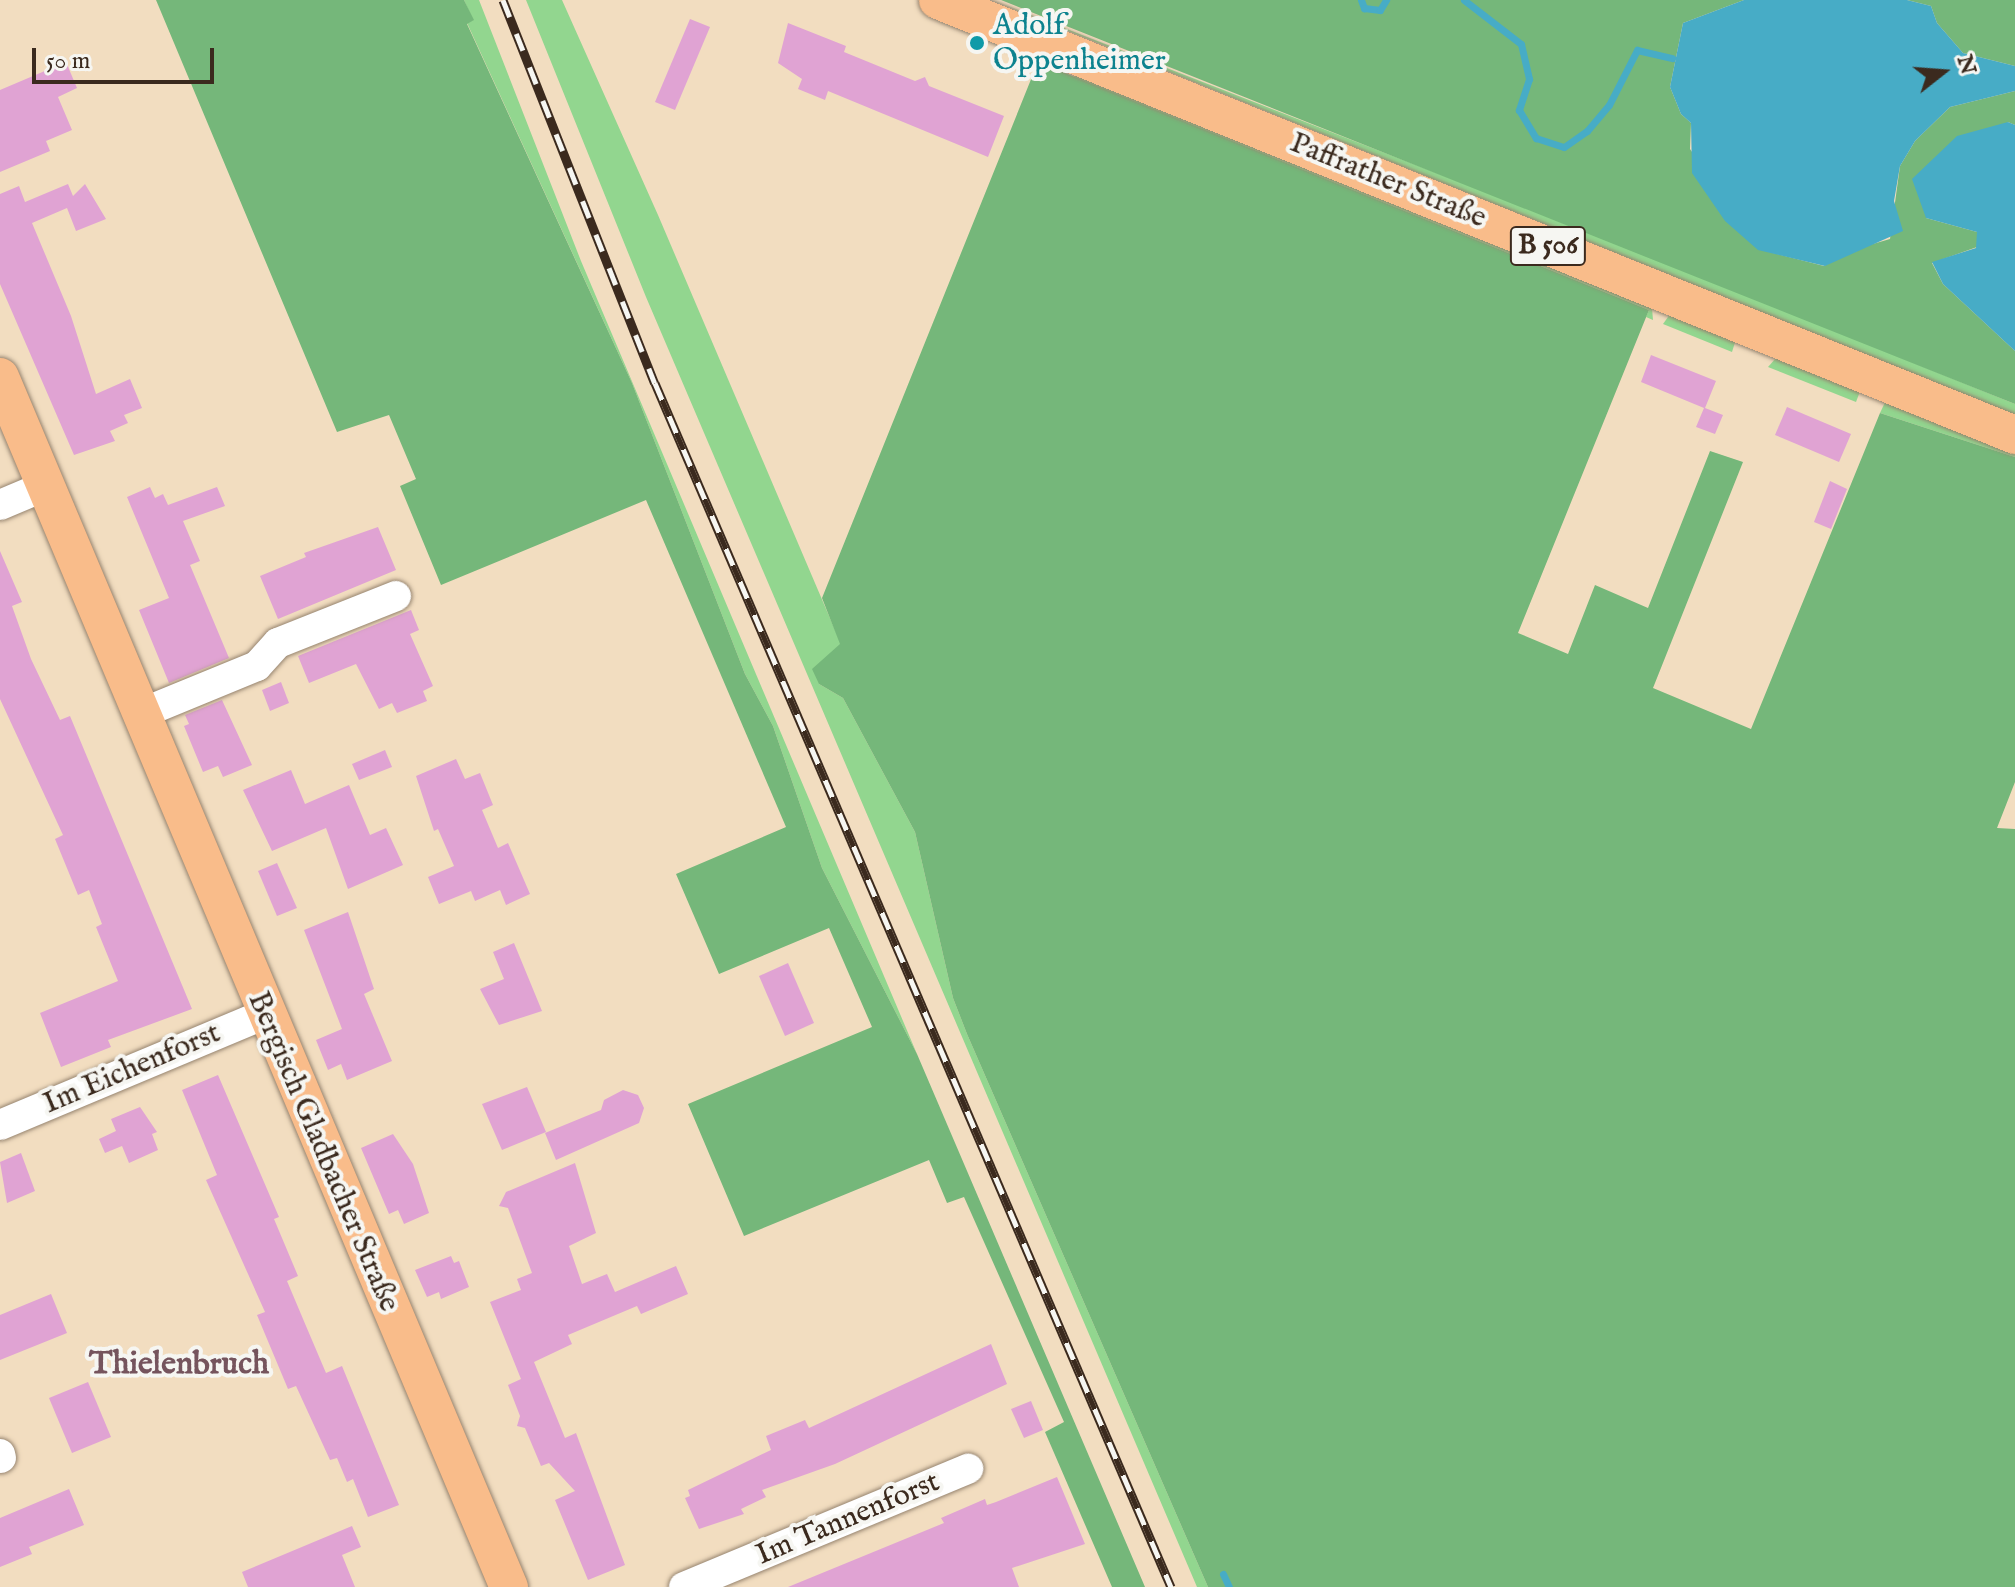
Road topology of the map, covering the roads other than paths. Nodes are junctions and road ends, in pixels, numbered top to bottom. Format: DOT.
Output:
graph roads {
  1 [pos="938,0"];
  2 [pos="0,377"];
  3 [pos="2015,435"];
  4 [pos="45,486"];
  5 [pos="0,505"];
  6 [pos="396,596"];
  7 [pos="140,714"];
  8 [pos="265,1014"];
  9 [pos="0,1125"];
  10 [pos="968,1469"];
  11 [pos="499,1584"];
  12 [pos="684,1587"];
  1 -- 3 [label="main road, Paffrather Straße / B 506"];
  2 -- 4 [label="main road, Bergisch Gladbacher Straße"];
  4 -- 5 [label="street"];
  4 -- 7 [label="main road, Bergisch Gladbacher Straße"];
  6 -- 7 [label="street"];
  7 -- 8 [label="main road, Bergisch Gladbacher Straße"];
  8 -- 9 [label="street, Im Eichenforst"];
  8 -- 11 [label="main road, Bergisch Gladbacher Straße"];
  10 -- 12 [label="street, Im Tannenforst"];
}
